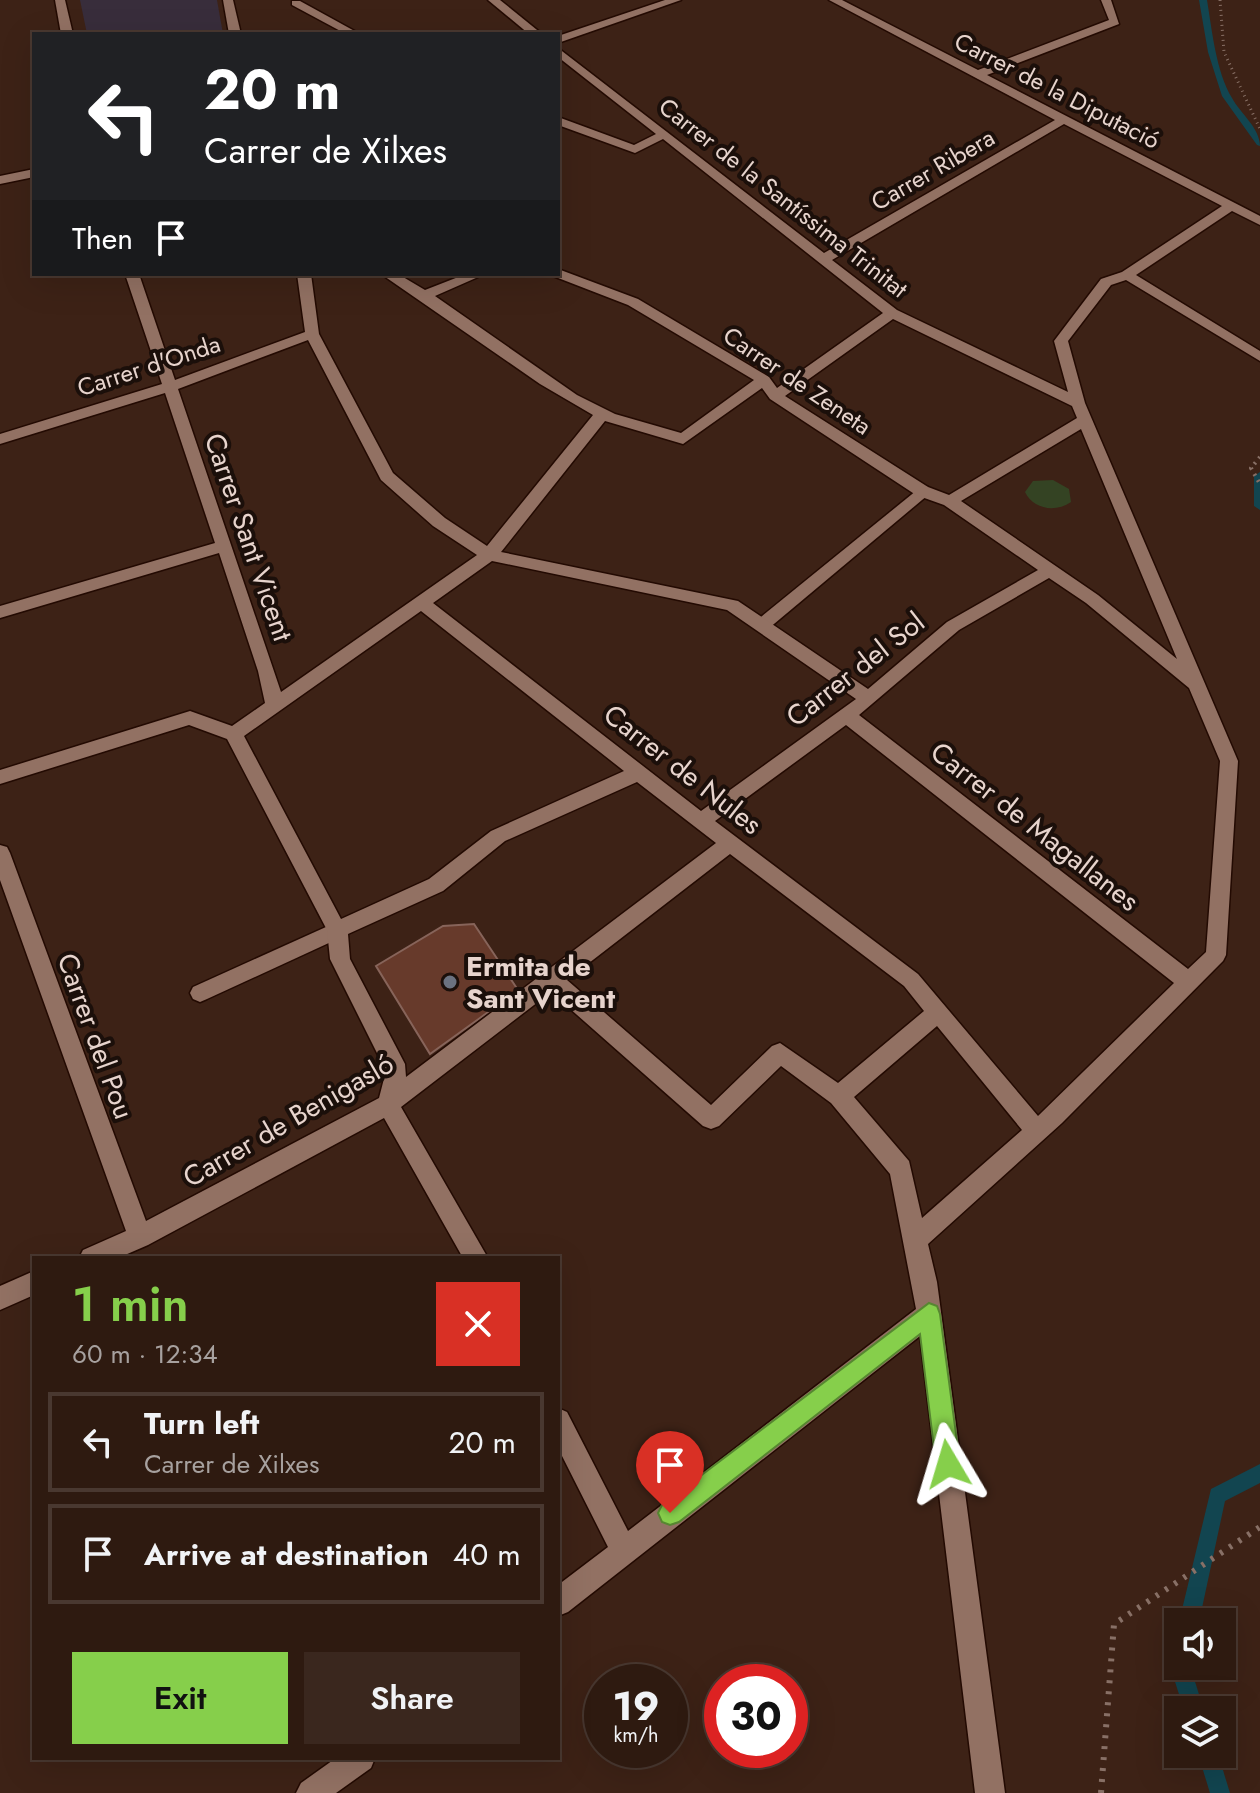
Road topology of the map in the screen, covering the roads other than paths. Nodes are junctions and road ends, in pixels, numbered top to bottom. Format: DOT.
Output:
graph roads {
  1 [pos="60,0"];
  2 [pos="228,0"];
  3 [pos="493,0"];
  4 [pos="676,0"];
  5 [pos="834,0"];
  6 [pos="1106,0"];
  7 [pos="296,3"];
  8 [pos="67,32"];
  9 [pos="234,32"];
  10 [pos="350,32"];
  11 [pos="533,32"];
  12 [pos="560,39"];
  13 [pos="560,53"];
  14 [pos="978,74"];
  15 [pos="1065,119"];
  16 [pos="560,122"];
  17 [pos="664,134"];
  18 [pos="32,173"];
  19 [pos="0,180"];
  20 [pos="1231,206"];
  21 [pos="1260,221"];
  22 [pos="824,259"];
  23 [pos="560,274"];
  24 [pos="1127,275"];
  25 [pos="133,276"];
  26 [pos="304,276"];
  27 [pos="392,276"];
  28 [pos="473,276"];
  29 [pos="427,294"];
  30 [pos="892,313"];
  31 [pos="312,334"];
  32 [pos="1260,357"];
  33 [pos="764,380"];
  34 [pos="172,386"];
  35 [pos="775,396"];
  36 [pos="1082,411"];
  37 [pos="602,414"];
  38 [pos="0,439"];
  39 [pos="922,491"];
  40 [pos="950,501"];
  41 [pos="223,546"];
  42 [pos="489,555"];
  43 [pos="1050,570"];
  44 [pos="421,602"];
  45 [pos="0,612"];
  46 [pos="762,625"];
  47 [pos="1198,685"];
  48 [pos="869,699"];
  49 [pos="275,706"];
  50 [pos="846,715"];
  51 [pos="234,734"];
  52 [pos="641,772"];
  53 [pos="0,777"];
  54 [pos="701,821"];
  55 [pos="732,842"];
  56 [pos="0,853"];
  57 [pos="337,930"];
  58 [pos="551,979"];
  59 [pos="1189,982"];
  60 [pos="200,993"];
  61 [pos="938,1012"];
  62 [pos="839,1096"];
  63 [pos="388,1104"];
  64 [pos="1046,1124"];
  65 [pos="140,1237"];
  66 [pos="915,1240"];
  67 [pos="96,1256"];
  68 [pos="475,1256"];
  69 [pos="32,1284"];
  70 [pos="0,1298"];
  71 [pos="929,1314"];
  72 [pos="560,1425"];
  73 [pos="623,1549"];
  74 [pos="560,1600"];
  75 [pos="358,1760"];
  76 [pos="311,1793"];
  77 [pos="990,1793"];
  1 -- 8 [label="street"];
  2 -- 9 [label="street"];
  3 -- 11 [label="street"];
  4 -- 12 [label="street"];
  5 -- 14 [label="street, Carrer de la Diputació"];
  6 -- 14 [label="street"];
  7 -- 10 [label="street"];
  13 -- 17 [label="street, Carrer de la Santíssima Trinitat"];
  14 -- 15 [label="street, Carrer de la Diputació"];
  15 -- 20 [label="street, Carrer de la Diputació"];
  15 -- 22 [label="street, Carrer Ribera"];
  16 -- 17 [label="street"];
  17 -- 22 [label="street, Carrer de la Santíssima Trinitat"];
  18 -- 19 [label="street"];
  20 -- 21 [label="street, Carrer de la Diputació"];
  20 -- 24 [label="street"];
  22 -- 30 [label="street, Carrer de la Santíssima Trinitat"];
  23 -- 33 [label="street, Carrer de Zeneta"];
  24 -- 32 [label="street"];
  24 -- 36 [label="street"];
  25 -- 34 [label="street, Carrer Sant Vicent"];
  26 -- 31 [label="street"];
  27 -- 29 [label="street"];
  28 -- 29 [label="street"];
  29 -- 37 [label="street"];
  30 -- 35 [label="street"];
  30 -- 36 [label="street, Carrer de la Santíssima Trinitat"];
  31 -- 34 [label="street, Carrer d'Onda"];
  31 -- 42 [label="street"];
  33 -- 35 [label="street, Carrer de Zeneta"];
  33 -- 37 [label="street"];
  34 -- 38 [label="street, Carrer d'Onda"];
  34 -- 41 [label="street, Carrer Sant Vicent"];
  35 -- 39 [label="street, Carrer de Zeneta"];
  36 -- 40 [label="street"];
  36 -- 47 [label="street"];
  37 -- 42 [label="street"];
  39 -- 40 [label="street, Carrer de Zeneta"];
  39 -- 46 [label="street"];
  40 -- 43 [label="street, Carrer de Zeneta"];
  41 -- 45 [label="street"];
  41 -- 49 [label="street, Carrer Sant Vicent"];
  42 -- 44 [label="street"];
  42 -- 46 [label="street"];
  43 -- 47 [label="street, Carrer de Zeneta"];
  43 -- 48 [label="street, Carrer del Sol"];
  44 -- 49 [label="street"];
  44 -- 52 [label="street, Carrer de Nules"];
  46 -- 48 [label="street"];
  47 -- 59 [label="street"];
  48 -- 50 [label="street, Carrer del Sol"];
  49 -- 51 [label="street"];
  50 -- 54 [label="street, Carrer del Sol"];
  50 -- 59 [label="street, Carrer de Magallanes"];
  51 -- 53 [label="street"];
  51 -- 57 [label="street"];
  52 -- 54 [label="street, Carrer de Nules"];
  52 -- 57 [label="street"];
  54 -- 55 [label="street, Carrer de Nules"];
  55 -- 58 [label="street, Carrer de Benigasló"];
  55 -- 61 [label="street, Carrer de Nules"];
  56 -- 65 [label="street, Carrer del Pou"];
  57 -- 60 [label="street"];
  57 -- 63 [label="street"];
  58 -- 62 [label="street"];
  58 -- 63 [label="street, Carrer de Benigasló"];
  59 -- 64 [label="street"];
  61 -- 62 [label="street"];
  61 -- 64 [label="street, Carrer de Nules"];
  62 -- 66 [label="street"];
  63 -- 65 [label="street, Carrer de Benigasló"];
  63 -- 68 [label="street"];
  64 -- 66 [label="street"];
  65 -- 67 [label="street, Carrer de Benigasló"];
  66 -- 71 [label="street"];
  69 -- 70 [label="street"];
  71 -- 73 [label="street"];
  71 -- 77 [label="street"];
  72 -- 73 [label="street"];
  73 -- 74 [label="street"];
  75 -- 76 [label="street"];
}
